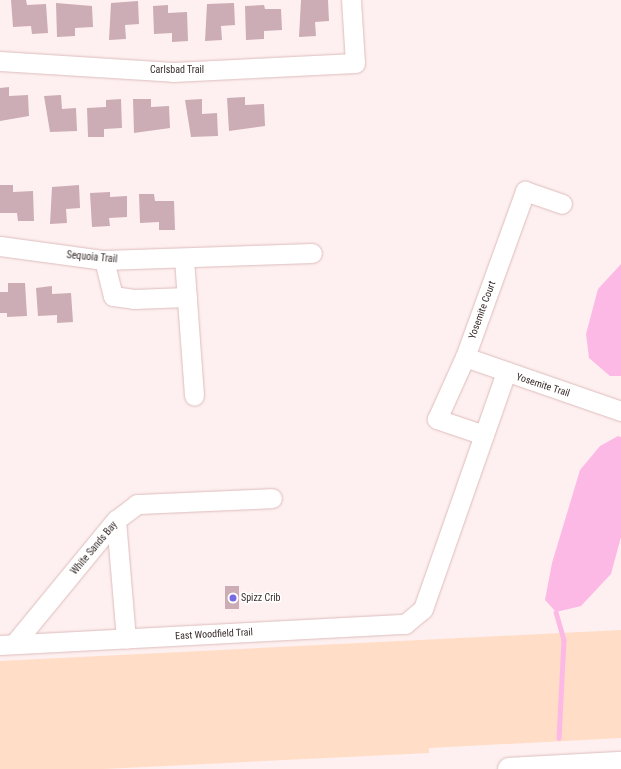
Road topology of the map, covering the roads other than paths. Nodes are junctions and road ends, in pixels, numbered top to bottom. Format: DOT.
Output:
graph roads {
  1 [pos="351,0"];
  2 [pos="0,61"];
  3 [pos="562,204"];
  4 [pos="0,246"];
  5 [pos="312,253"];
  6 [pos="184,259"];
  7 [pos="104,260"];
  8 [pos="187,297"];
  9 [pos="465,357"];
  10 [pos="506,372"];
  11 [pos="194,396"];
  12 [pos="621,411"];
  13 [pos="484,435"];
  14 [pos="272,498"];
  15 [pos="116,520"];
  16 [pos="126,638"];
  17 [pos="7,645"];
  18 [pos="621,763"];
  19 [pos="567,768"];
  20 [pos="509,769"];
  1 -- 2 [label="street, Carlsbad Trail"];
  3 -- 9 [label="street, Yosemite Court"];
  4 -- 7 [label="street, Sequoia Trail"];
  5 -- 6 [label="street, Sequoia Trail"];
  6 -- 7 [label="street, Sequoia Trail"];
  6 -- 8 [label="street"];
  7 -- 8 [label="street"];
  8 -- 11 [label="street"];
  9 -- 10 [label="street, Yosemite Trail"];
  9 -- 13 [label="street, Yosemite Court"];
  10 -- 12 [label="street, Yosemite Trail"];
  10 -- 13 [label="street"];
  13 -- 16 [label="street, East Woodfield Trail"];
  14 -- 15 [label="street, White Sands Bay"];
  15 -- 16 [label="street"];
  15 -- 17 [label="street, White Sands Bay"];
  16 -- 17 [label="street, East Woodfield Trail"];
  18 -- 19 [label="highway"];
  19 -- 20 [label="highway"];
}
